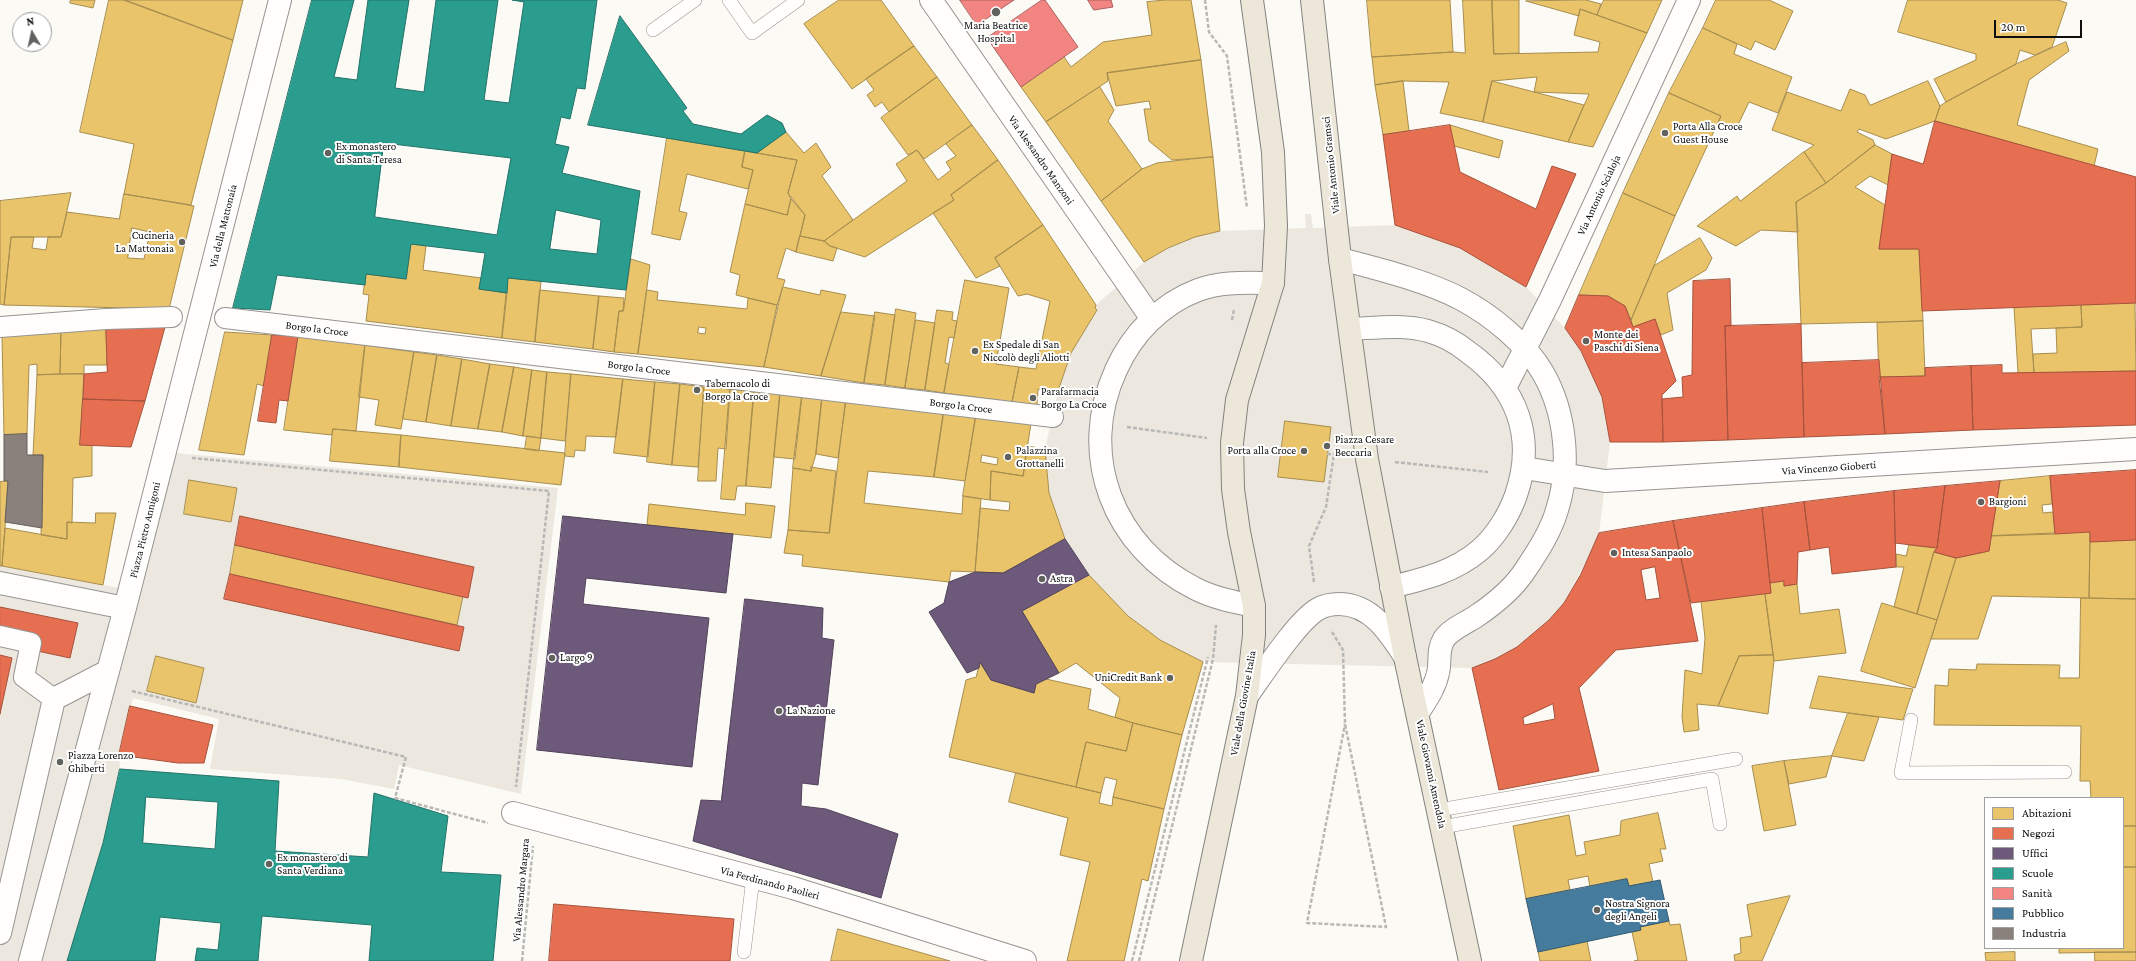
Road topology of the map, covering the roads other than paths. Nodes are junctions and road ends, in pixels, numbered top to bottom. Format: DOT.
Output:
graph roads {
  1 [pos="280,0"];
  2 [pos="695,0"];
  3 [pos="729,0"];
  4 [pos="798,0"];
  5 [pos="931,0"];
  6 [pos="1252,0"];
  7 [pos="1312,0"];
  8 [pos="1689,0"];
  9 [pos="653,30"];
  10 [pos="1340,259"];
  11 [pos="1273,283"];
  12 [pos="172,317"];
  13 [pos="225,318"];
  14 [pos="1152,319"];
  15 [pos="0,327"];
  16 [pos="1350,329"];
  17 [pos="1525,350"];
  18 [pos="1505,388"];
  19 [pos="1052,417"];
  20 [pos="2136,449"];
  21 [pos="165,452"];
  22 [pos="1524,468"];
  23 [pos="1564,476"];
  24 [pos="0,583"];
  25 [pos="1391,587"];
  26 [pos="1254,606"];
  27 [pos="125,608"];
  28 [pos="0,636"];
  29 [pos="1405,656"];
  30 [pos="108,671"];
  31 [pos="1247,696"];
  32 [pos="54,699"];
  33 [pos="1418,713"];
  34 [pos="1912,720"];
  35 [pos="1736,759"];
  36 [pos="2065,772"];
  37 [pos="513,813"];
  38 [pos="1440,818"];
  39 [pos="1720,824"];
  40 [pos="754,878"];
  41 [pos="3,901"];
  42 [pos="0,933"];
  43 [pos="744,952"];
  44 [pos="30,961"];
  45 [pos="1025,961"];
  46 [pos="1191,961"];
  47 [pos="1470,961"];
  1 -- 21 [label="street, Via della Mattonaia"];
  2 -- 9 [label="lane"];
  3 -- 4 [label="lane"];
  5 -- 14 [label="street, Via Alessandro Manzoni"];
  6 -- 11 [label="main road"];
  7 -- 10 [label="main road, Viale Antonio Gramsci"];
  8 -- 17 [label="street, Via Antonio Scialoja"];
  10 -- 16 [label="main road, Viale Antonio Gramsci"];
  10 -- 17 [label="street"];
  11 -- 14 [label="street"];
  11 -- 26 [label="main road, Viale della Giovine Italia"];
  12 -- 15 [label="street"];
  13 -- 19 [label="street, Borgo la Croce"];
  14 -- 26 [label="street"];
  16 -- 18 [label="street"];
  16 -- 25 [label="main road"];
  17 -- 18 [label="street, Via Antonio Scialoja"];
  17 -- 23 [label="street"];
  18 -- 22 [label="street"];
  20 -- 23 [label="street, Via Vincenzo Gioberti"];
  21 -- 27 [label="street, Piazza Pietro Annigoni"];
  22 -- 23 [label="street, Via Vincenzo Gioberti"];
  22 -- 25 [label="street"];
  23 -- 33 [label="street"];
  24 -- 27 [label="street"];
  25 -- 29 [label="main road, Viale Giovanni Amendola"];
  26 -- 31 [label="main road, Viale della Giovine Italia"];
  27 -- 30 [label="street"];
  28 -- 32 [label="street"];
  29 -- 31 [label="street"];
  29 -- 33 [label="main road, Viale Giovanni Amendola"];
  30 -- 32 [label="street"];
  30 -- 44 [label="street"];
  31 -- 46 [label="main road, Viale della Giovine Italia"];
  32 -- 41 [label="street"];
  33 -- 38 [label="main road, Viale Giovanni Amendola"];
  34 -- 36 [label="lane"];
  35 -- 38 [label="lane"];
  37 -- 40 [label="street, Via Ferdinando Paolieri"];
  38 -- 39 [label="lane"];
  38 -- 47 [label="main road, Viale Giovanni Amendola"];
  40 -- 43 [label="lane"];
  40 -- 45 [label="street, Via Ferdinando Paolieri"];
  41 -- 42 [label="street"];
}
